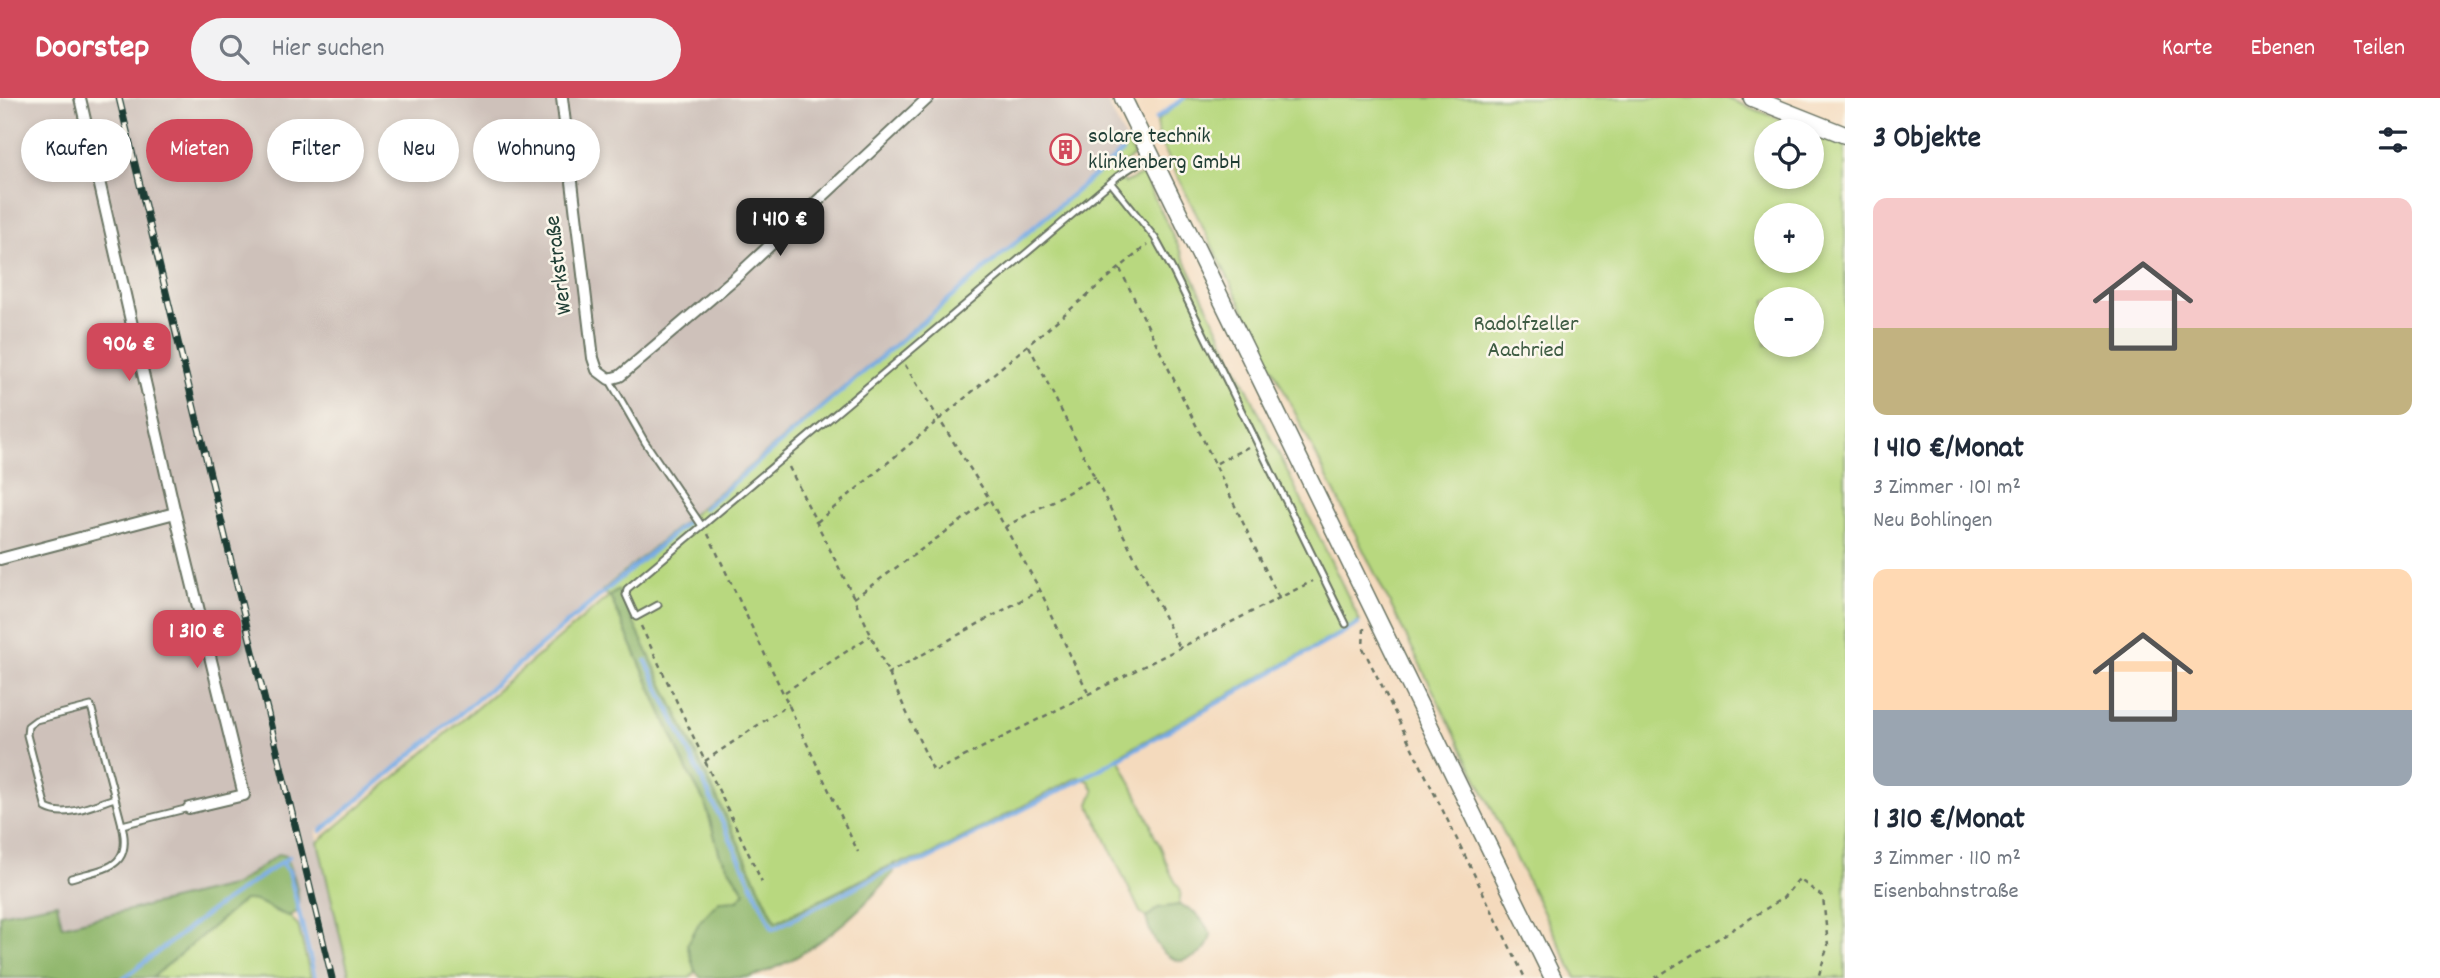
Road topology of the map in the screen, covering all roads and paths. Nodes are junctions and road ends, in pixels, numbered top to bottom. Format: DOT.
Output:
graph roads {
  1 [pos="80,98"];
  2 [pos="562,98"];
  3 [pos="928,98"];
  4 [pos="1123,98"];
  5 [pos="1752,98"];
  6 [pos="1845,135"];
  7 [pos="1152,156"];
  8 [pos="1111,183"];
  9 [pos="1155,238"];
  10 [pos="1120,269"];
  11 [pos="1029,344"];
  12 [pos="901,359"];
  13 [pos="609,379"];
  14 [pos="937,419"];
  15 [pos="1257,442"];
  16 [pos="783,458"];
  17 [pos="1214,464"];
  18 [pos="1096,477"];
  19 [pos="990,500"];
  20 [pos="175,513"];
  21 [pos="817,522"];
  22 [pos="702,526"];
  23 [pos="1005,527"];
  24 [pos="0,559"];
  25 [pos="1322,577"];
  26 [pos="1040,590"];
  27 [pos="854,598"];
  28 [pos="1279,598"];
  29 [pos="658,606"];
  30 [pos="636,617"];
  31 [pos="1363,619"];
  32 [pos="1346,624"];
  33 [pos="870,636"];
  34 [pos="1181,650"];
  35 [pos="887,674"];
  36 [pos="784,692"];
  37 [pos="1089,695"];
  38 [pos="789,704"];
  39 [pos="705,761"];
  40 [pos="115,798"];
  41 [pos="189,808"];
  42 [pos="122,825"];
  43 [pos="858,852"];
  44 [pos="71,878"];
  45 [pos="762,882"];
  46 [pos="1525,978"];
  47 [pos="1553,978"];
  48 [pos="1655,978"];
  49 [pos="1818,978"];
  1 -- 20 [label="street"];
  2 -- 13 [label="street, Werkstraße"];
  3 -- 13 [label="street"];
  4 -- 7 [label="main road"];
  5 -- 6 [label="main road"];
  7 -- 8 [label="lane"];
  7 -- 47 [label="main road"];
  8 -- 9 [label="lane"];
  8 -- 12 [label="lane"];
  9 -- 10 [label="path"];
  9 -- 15 [label="lane"];
  10 -- 11 [label="path"];
  10 -- 17 [label="path"];
  11 -- 14 [label="path"];
  11 -- 18 [label="path"];
  12 -- 14 [label="path"];
  12 -- 16 [label="lane"];
  13 -- 22 [label="lane"];
  14 -- 19 [label="path"];
  14 -- 21 [label="path"];
  15 -- 17 [label="path"];
  15 -- 25 [label="lane"];
  16 -- 21 [label="path"];
  16 -- 22 [label="lane"];
  17 -- 28 [label="path"];
  18 -- 23 [label="path"];
  18 -- 34 [label="path"];
  19 -- 23 [label="path"];
  19 -- 27 [label="path"];
  20 -- 24 [label="street"];
  20 -- 41 [label="street"];
  21 -- 27 [label="path"];
  22 -- 30 [label="lane"];
  22 -- 36 [label="path"];
  23 -- 26 [label="path"];
  25 -- 28 [label="path"];
  25 -- 32 [label="lane"];
  26 -- 35 [label="path"];
  26 -- 37 [label="path"];
  27 -- 33 [label="path"];
  28 -- 34 [label="path"];
  29 -- 30 [label="lane"];
  30 -- 39 [label="path"];
  31 -- 46 [label="path"];
  33 -- 35 [label="path"];
  33 -- 36 [label="path"];
  34 -- 37 [label="path"];
  35 -- 37 [label="path"];
  36 -- 38 [label="path"];
  38 -- 39 [label="path"];
  38 -- 43 [label="path"];
  39 -- 45 [label="path"];
  40 -- 40 [label="lane"];
  40 -- 42 [label="lane"];
  41 -- 42 [label="lane"];
  42 -- 44 [label="lane"];
  48 -- 49 [label="path"];
}
